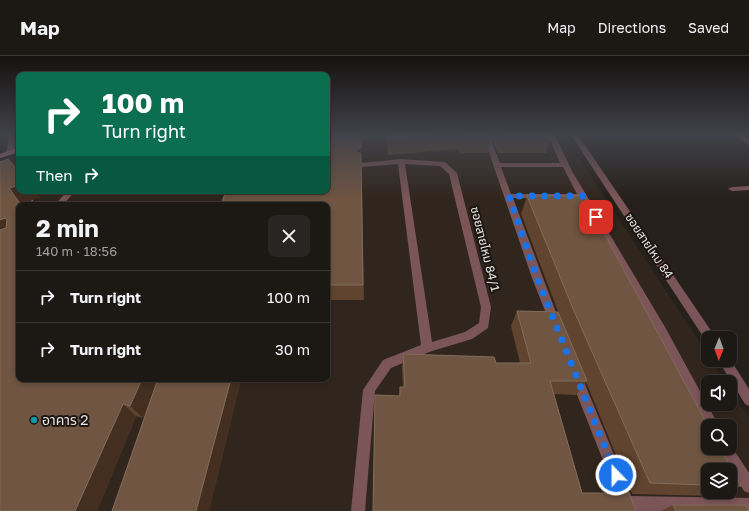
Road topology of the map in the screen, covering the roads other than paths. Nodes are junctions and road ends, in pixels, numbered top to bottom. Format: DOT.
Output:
graph roads {
  1 [pos="494,156"];
  2 [pos="561,156"];
  3 [pos="588,156"];
  4 [pos="401,161"];
  5 [pos="361,165"];
  6 [pos="497,165"];
  7 [pos="564,165"];
  8 [pos="16,170"];
  9 [pos="0,176"];
  10 [pos="749,188"];
  11 [pos="732,189"];
  12 [pos="70,194"];
  13 [pos="251,194"];
  14 [pos="509,196"];
  15 [pos="583,196"];
  16 [pos="62,202"];
  17 [pos="243,202"];
  18 [pos="705,331"];
  19 [pos="559,335"];
  20 [pos="427,348"];
  21 [pos="728,367"];
  22 [pos="574,370"];
  23 [pos="749,400"];
  24 [pos="708,419"];
  25 [pos="729,455"];
  26 [pos="749,486"];
  27 [pos="749,504"];
  28 [pos="628,507"];
  29 [pos="358,511"];
  1 -- 6 [label="street"];
  2 -- 7 [label="street"];
  3 -- 18 [label="street, ซอยสายไหม 84"];
  4 -- 5 [label="street, ซอยสายไหม 84/1"];
  4 -- 20 [label="street"];
  4 -- 20 [label="street, ซอยสายไหม 84/1"];
  6 -- 7 [label="street"];
  6 -- 14 [label="street"];
  7 -- 15 [label="street"];
  8 -- 9 [label="street"];
  10 -- 11 [label="street"];
  12 -- 16 [label="street"];
  13 -- 17 [label="street"];
  14 -- 15 [label="street"];
  14 -- 19 [label="street"];
  15 -- 24 [label="street"];
  20 -- 29 [label="street, ซอยสายไหม 84/1"];
  21 -- 23 [label="street"];
  22 -- 28 [label="street"];
  25 -- 26 [label="street"];
  27 -- 28 [label="street"];
}
